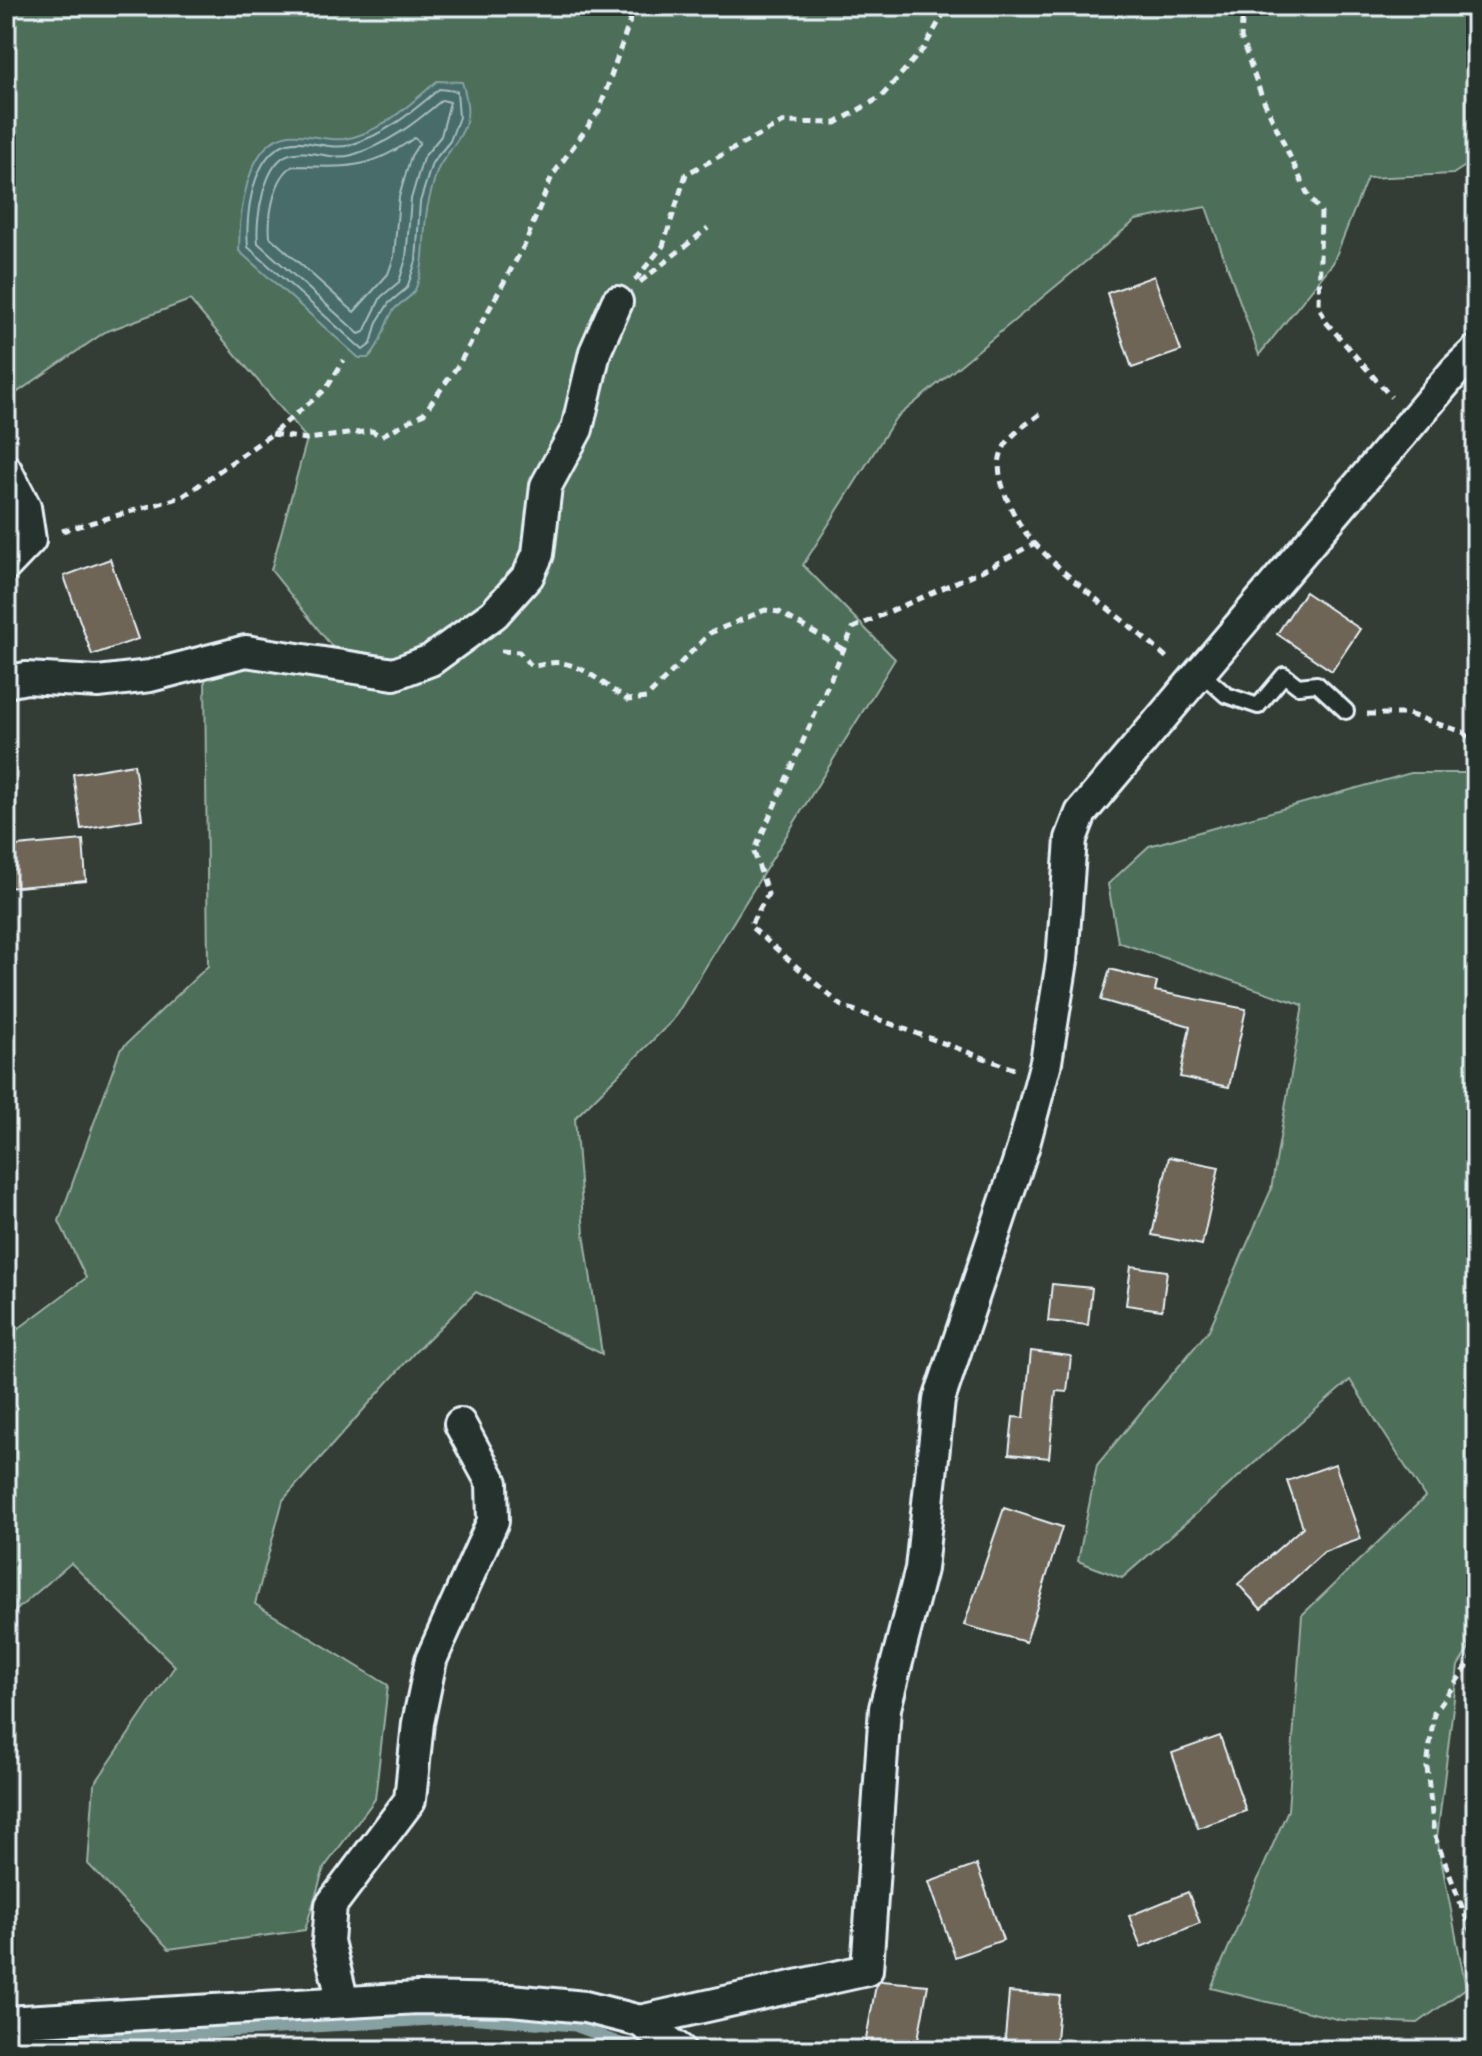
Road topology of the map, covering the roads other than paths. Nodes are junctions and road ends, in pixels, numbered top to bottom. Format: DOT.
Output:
graph roads {
  1 [pos="617,302"];
  2 [pos="1476,351"];
  3 [pos="6,470"];
  4 [pos="6,565"];
  5 [pos="1196,677"];
  6 [pos="6,682"];
  7 [pos="1346,711"];
  8 [pos="460,1424"];
  9 [pos="343,2002"];
  10 [pos="640,2021"];
  11 [pos="6,2022"];
  12 [pos="679,2050"];
  1 -- 6 [label="street"];
  2 -- 5 [label="street"];
  3 -- 4 [label="street"];
  5 -- 7 [label="lane"];
  5 -- 10 [label="street"];
  8 -- 9 [label="street"];
  9 -- 10 [label="street"];
  9 -- 11 [label="street"];
  10 -- 12 [label="street"];
}
